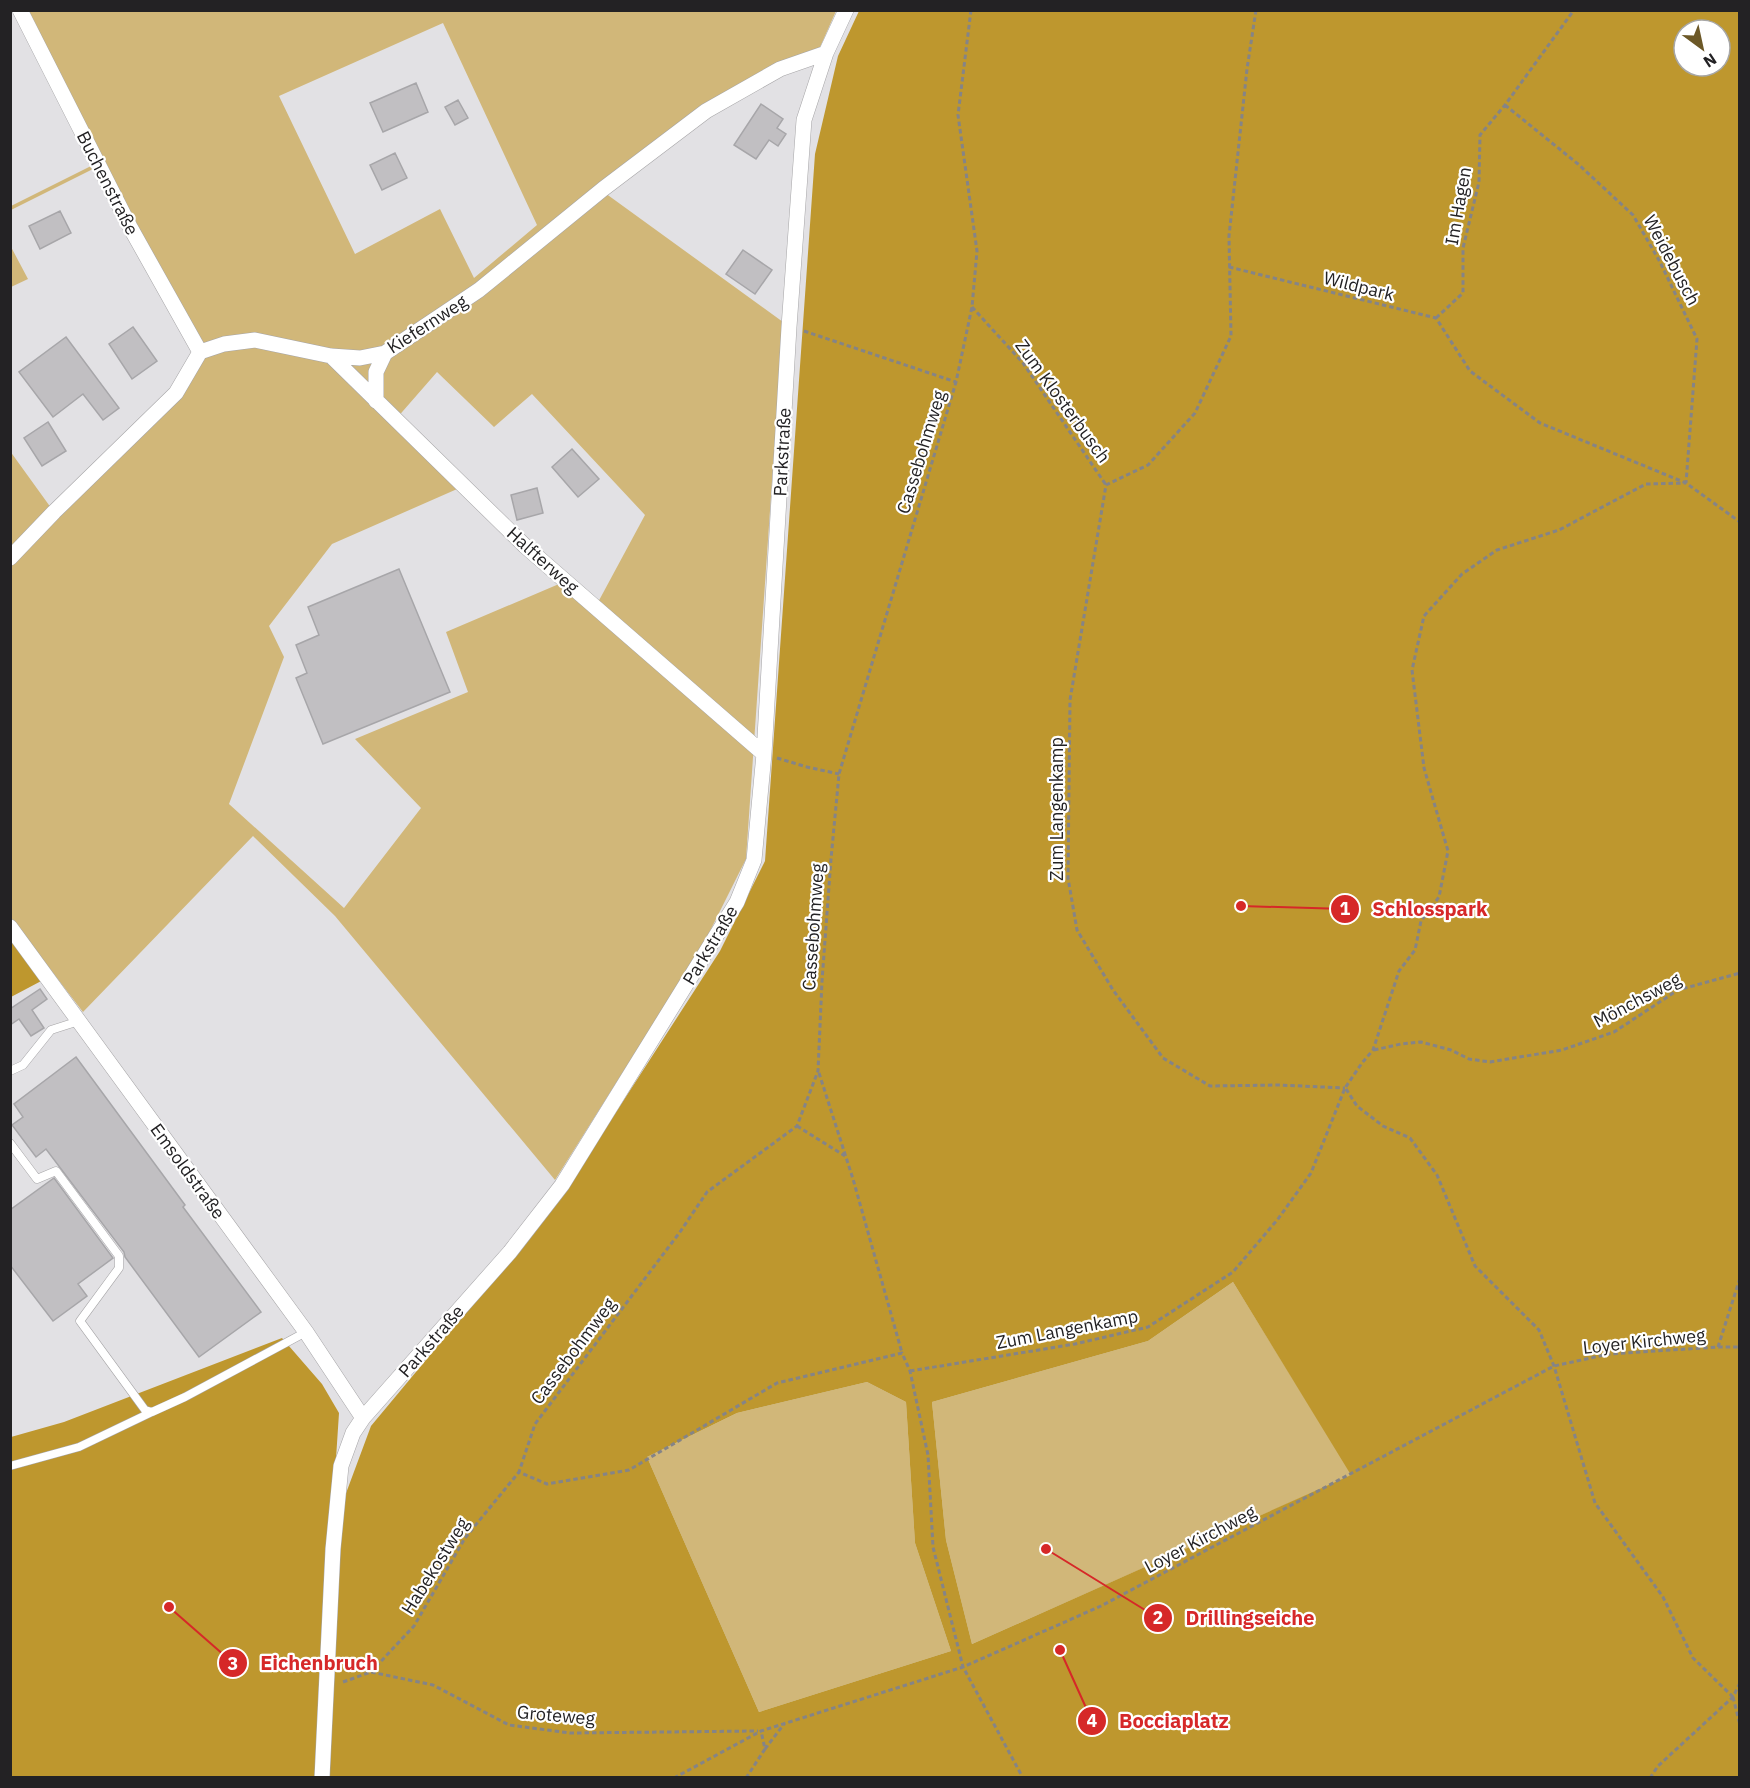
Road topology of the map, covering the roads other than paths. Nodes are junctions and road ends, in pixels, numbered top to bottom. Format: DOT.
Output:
graph roads {
  1 [pos="20,10"];
  2 [pos="846,10"];
  3 [pos="826,53"];
  4 [pos="200,352"];
  5 [pos="385,353"];
  6 [pos="331,357"];
  7 [pos="376,400"];
  8 [pos="10,558"];
  9 [pos="764,754"];
  10 [pos="10,927"];
  11 [pos="78,1021"];
  12 [pos="10,1071"];
  13 [pos="10,1143"];
  14 [pos="306,1332"];
  15 [pos="152,1412"];
  16 [pos="363,1418"];
  17 [pos="10,1466"];
  18 [pos="322,1778"];
  1 -- 4 [label="street, Buchenstraße"];
  2 -- 3 [label="street, Parkstraße"];
  3 -- 5 [label="street, Kiefernweg"];
  3 -- 9 [label="street, Parkstraße"];
  4 -- 6 [label="street, Kiefernweg"];
  4 -- 8 [label="street"];
  5 -- 6 [label="street, Kiefernweg"];
  5 -- 7 [label="street"];
  6 -- 7 [label="street, Halfterweg"];
  7 -- 9 [label="street, Halfterweg"];
  9 -- 16 [label="street, Parkstraße"];
  10 -- 11 [label="street, Emsoldstraße"];
  11 -- 12 [label="lane"];
  11 -- 14 [label="street, Emsoldstraße"];
  13 -- 15 [label="lane"];
  14 -- 15 [label="lane"];
  14 -- 16 [label="street, Emsoldstraße"];
  15 -- 17 [label="lane"];
  16 -- 18 [label="street, Parkstraße"];
}
